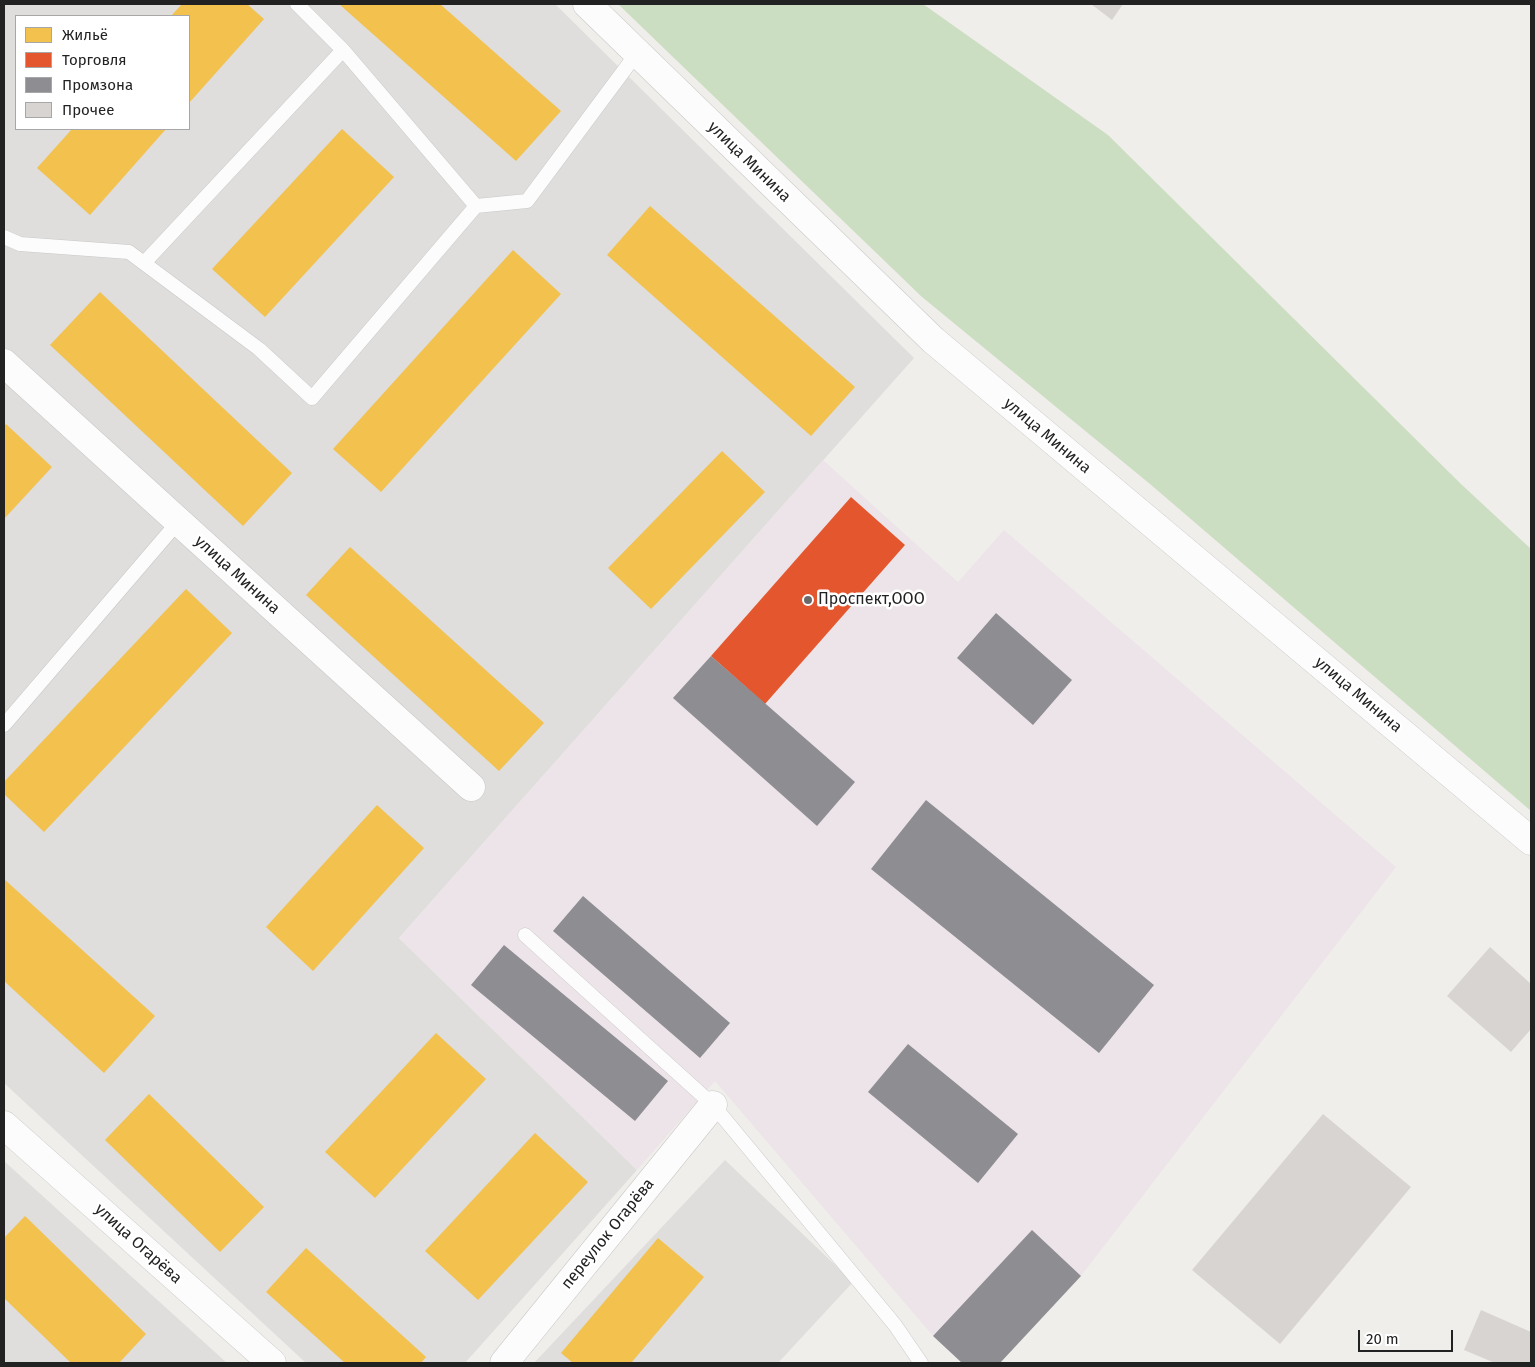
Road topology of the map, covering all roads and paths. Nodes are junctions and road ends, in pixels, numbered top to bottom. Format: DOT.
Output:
graph roads {
  1 [pos="297,4"];
  2 [pos="586,4"];
  3 [pos="343,50"];
  4 [pos="637,53"];
  5 [pos="476,206"];
  6 [pos="4,237"];
  7 [pos="144,263"];
  8 [pos="4,364"];
  9 [pos="178,522"];
  10 [pos="4,725"];
  11 [pos="471,787"];
  12 [pos="1531,841"];
  13 [pos="525,935"];
  14 [pos="713,1105"];
  15 [pos="4,1125"];
  16 [pos="272,1363"];
  17 [pos="504,1363"];
  18 [pos="921,1363"];
  1 -- 3 [label="lane"];
  2 -- 4 [label="street, улица Минина"];
  3 -- 5 [label="lane"];
  3 -- 7 [label="lane"];
  4 -- 5 [label="lane"];
  4 -- 12 [label="street, улица Минина"];
  5 -- 7 [label="lane"];
  6 -- 7 [label="lane"];
  8 -- 9 [label="street, улица Минина"];
  9 -- 10 [label="lane"];
  9 -- 11 [label="street, улица Минина"];
  13 -- 14 [label="lane"];
  14 -- 17 [label="street, переулок Огарёва"];
  14 -- 18 [label="lane"];
  15 -- 16 [label="street, улица Огарёва"];
}
